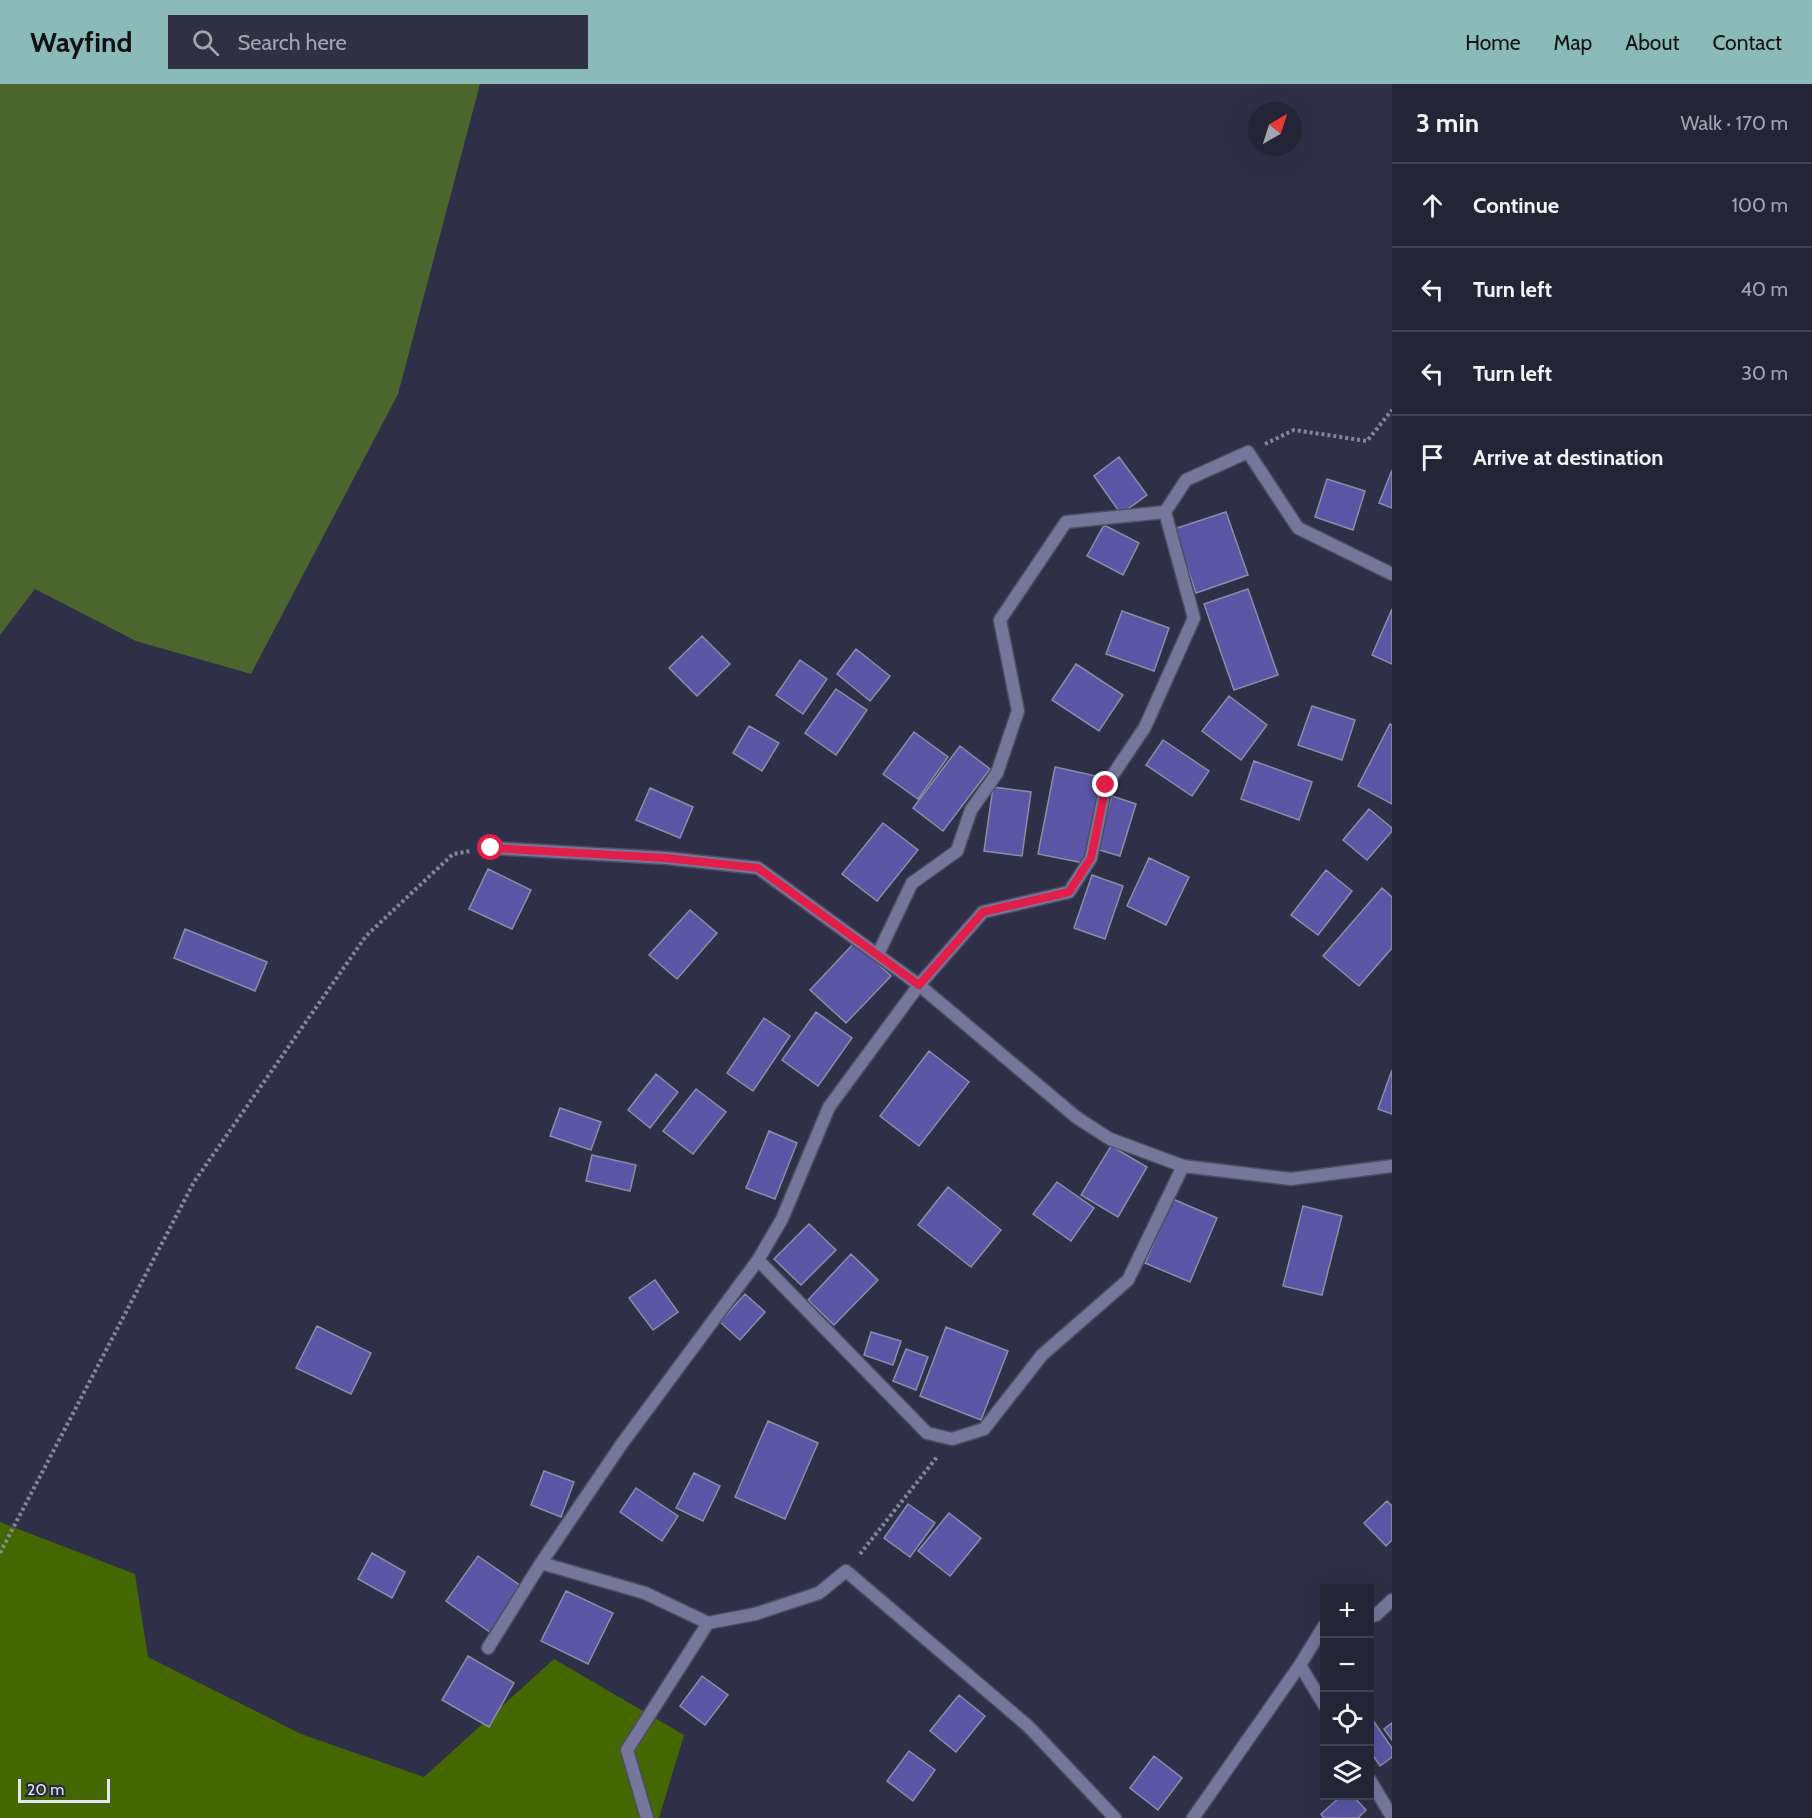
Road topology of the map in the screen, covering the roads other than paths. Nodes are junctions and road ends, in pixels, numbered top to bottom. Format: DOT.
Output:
graph roads {
  1 [pos="1165,512"];
  2 [pos="1392,574"];
  3 [pos="491,848"];
  4 [pos="878,954"];
  5 [pos="919,985"];
  6 [pos="1183,1166"];
  7 [pos="1392,1166"];
  8 [pos="758,1260"];
  9 [pos="541,1563"];
  10 [pos="1392,1600"];
  11 [pos="1374,1615"];
  12 [pos="708,1623"];
  13 [pos="1320,1632"];
  14 [pos="488,1648"];
  15 [pos="1300,1665"];
  16 [pos="1320,1698"];
  17 [pos="1374,1787"];
  18 [pos="1392,1817"];
  19 [pos="647,1818"];
  20 [pos="1115,1818"];
  21 [pos="1193,1818"];
  1 -- 2 [label="street"];
  1 -- 4 [label="street"];
  1 -- 5 [label="street"];
  3 -- 4 [label="street"];
  4 -- 5 [label="street"];
  5 -- 6 [label="street"];
  5 -- 8 [label="street"];
  6 -- 7 [label="street"];
  6 -- 8 [label="street"];
  8 -- 9 [label="street"];
  9 -- 12 [label="street"];
  9 -- 14 [label="street"];
  10 -- 11 [label="street"];
  12 -- 19 [label="street"];
  12 -- 20 [label="street"];
  13 -- 15 [label="street"];
  15 -- 16 [label="street"];
  15 -- 21 [label="street"];
  17 -- 18 [label="street"];
}
